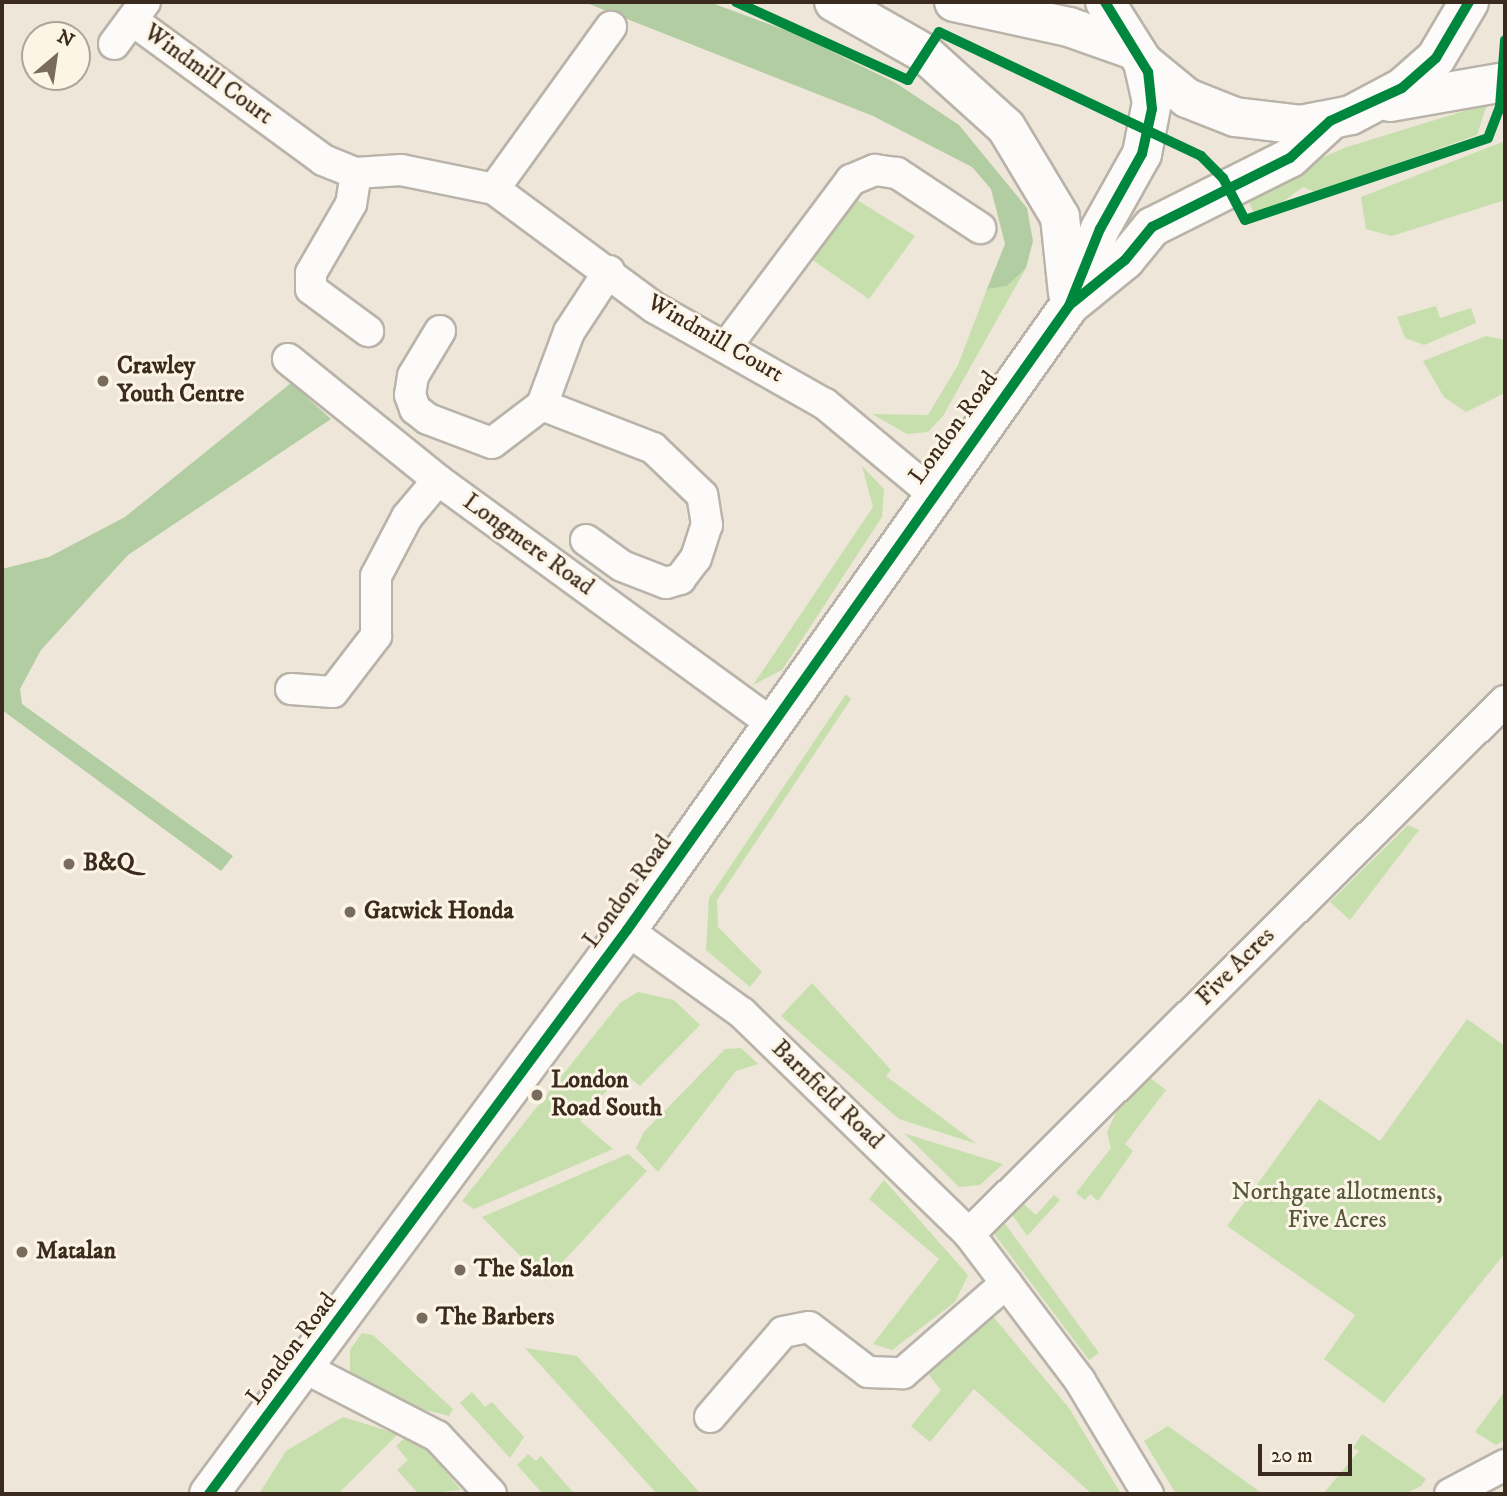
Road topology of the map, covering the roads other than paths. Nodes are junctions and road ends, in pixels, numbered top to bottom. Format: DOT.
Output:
graph roads {
  1 [pos="834,2"];
  2 [pos="954,2"];
  3 [pos="1105,2"];
  4 [pos="1469,2"];
  5 [pos="138,11"];
  6 [pos="611,27"];
  7 [pos="114,44"];
  8 [pos="1138,56"];
  9 [pos="1505,82"];
  10 [pos="1373,106"];
  11 [pos="1329,121"];
  12 [pos="356,173"];
  13 [pos="494,189"];
  14 [pos="980,228"];
  15 [pos="608,271"];
  16 [pos="1069,306"];
  17 [pos="369,331"];
  18 [pos="440,331"];
  19 [pos="726,347"];
  20 [pos="288,359"];
  21 [pos="542,405"];
  22 [pos="438,480"];
  23 [pos="932,492"];
  24 [pos="586,540"];
  25 [pos="291,689"];
  26 [pos="1505,701"];
  27 [pos="772,724"];
  28 [pos="627,930"];
  29 [pos="969,1234"];
  30 [pos="1006,1283"];
  31 [pos="305,1368"];
  32 [pos="710,1417"];
  33 [pos="1505,1465"];
  34 [pos="209,1494"];
  35 [pos="491,1494"];
  36 [pos="1147,1494"];
  37 [pos="1450,1494"];
  1 -- 16 [label="main road"];
  2 -- 8 [label="main road"];
  3 -- 8 [label="main road"];
  4 -- 10 [label="main road"];
  5 -- 7 [label="street"];
  5 -- 12 [label="street, Windmill Court"];
  6 -- 13 [label="street"];
  8 -- 11 [label="main road"];
  8 -- 16 [label="main road, London Road"];
  9 -- 10 [label="main road"];
  10 -- 11 [label="main road"];
  11 -- 16 [label="main road, London Road"];
  12 -- 13 [label="street, Windmill Court"];
  12 -- 17 [label="street"];
  13 -- 15 [label="street, Windmill Court"];
  14 -- 19 [label="street"];
  15 -- 19 [label="street, Windmill Court"];
  15 -- 21 [label="street"];
  16 -- 23 [label="main road, London Road"];
  18 -- 21 [label="street"];
  19 -- 23 [label="street, Windmill Court"];
  20 -- 22 [label="street, Longmere Road"];
  21 -- 24 [label="street"];
  22 -- 25 [label="street"];
  22 -- 27 [label="street, Longmere Road"];
  23 -- 27 [label="main road, London Road"];
  26 -- 29 [label="street, Five Acres"];
  27 -- 28 [label="main road, London Road"];
  28 -- 29 [label="street, Barnfield Road"];
  28 -- 31 [label="main road, London Road"];
  29 -- 30 [label="street, Barnfield Road"];
  30 -- 32 [label="street"];
  30 -- 36 [label="street, Barnfield Road"];
  31 -- 34 [label="main road, London Road"];
  31 -- 35 [label="street"];
  33 -- 37 [label="street"];
}
